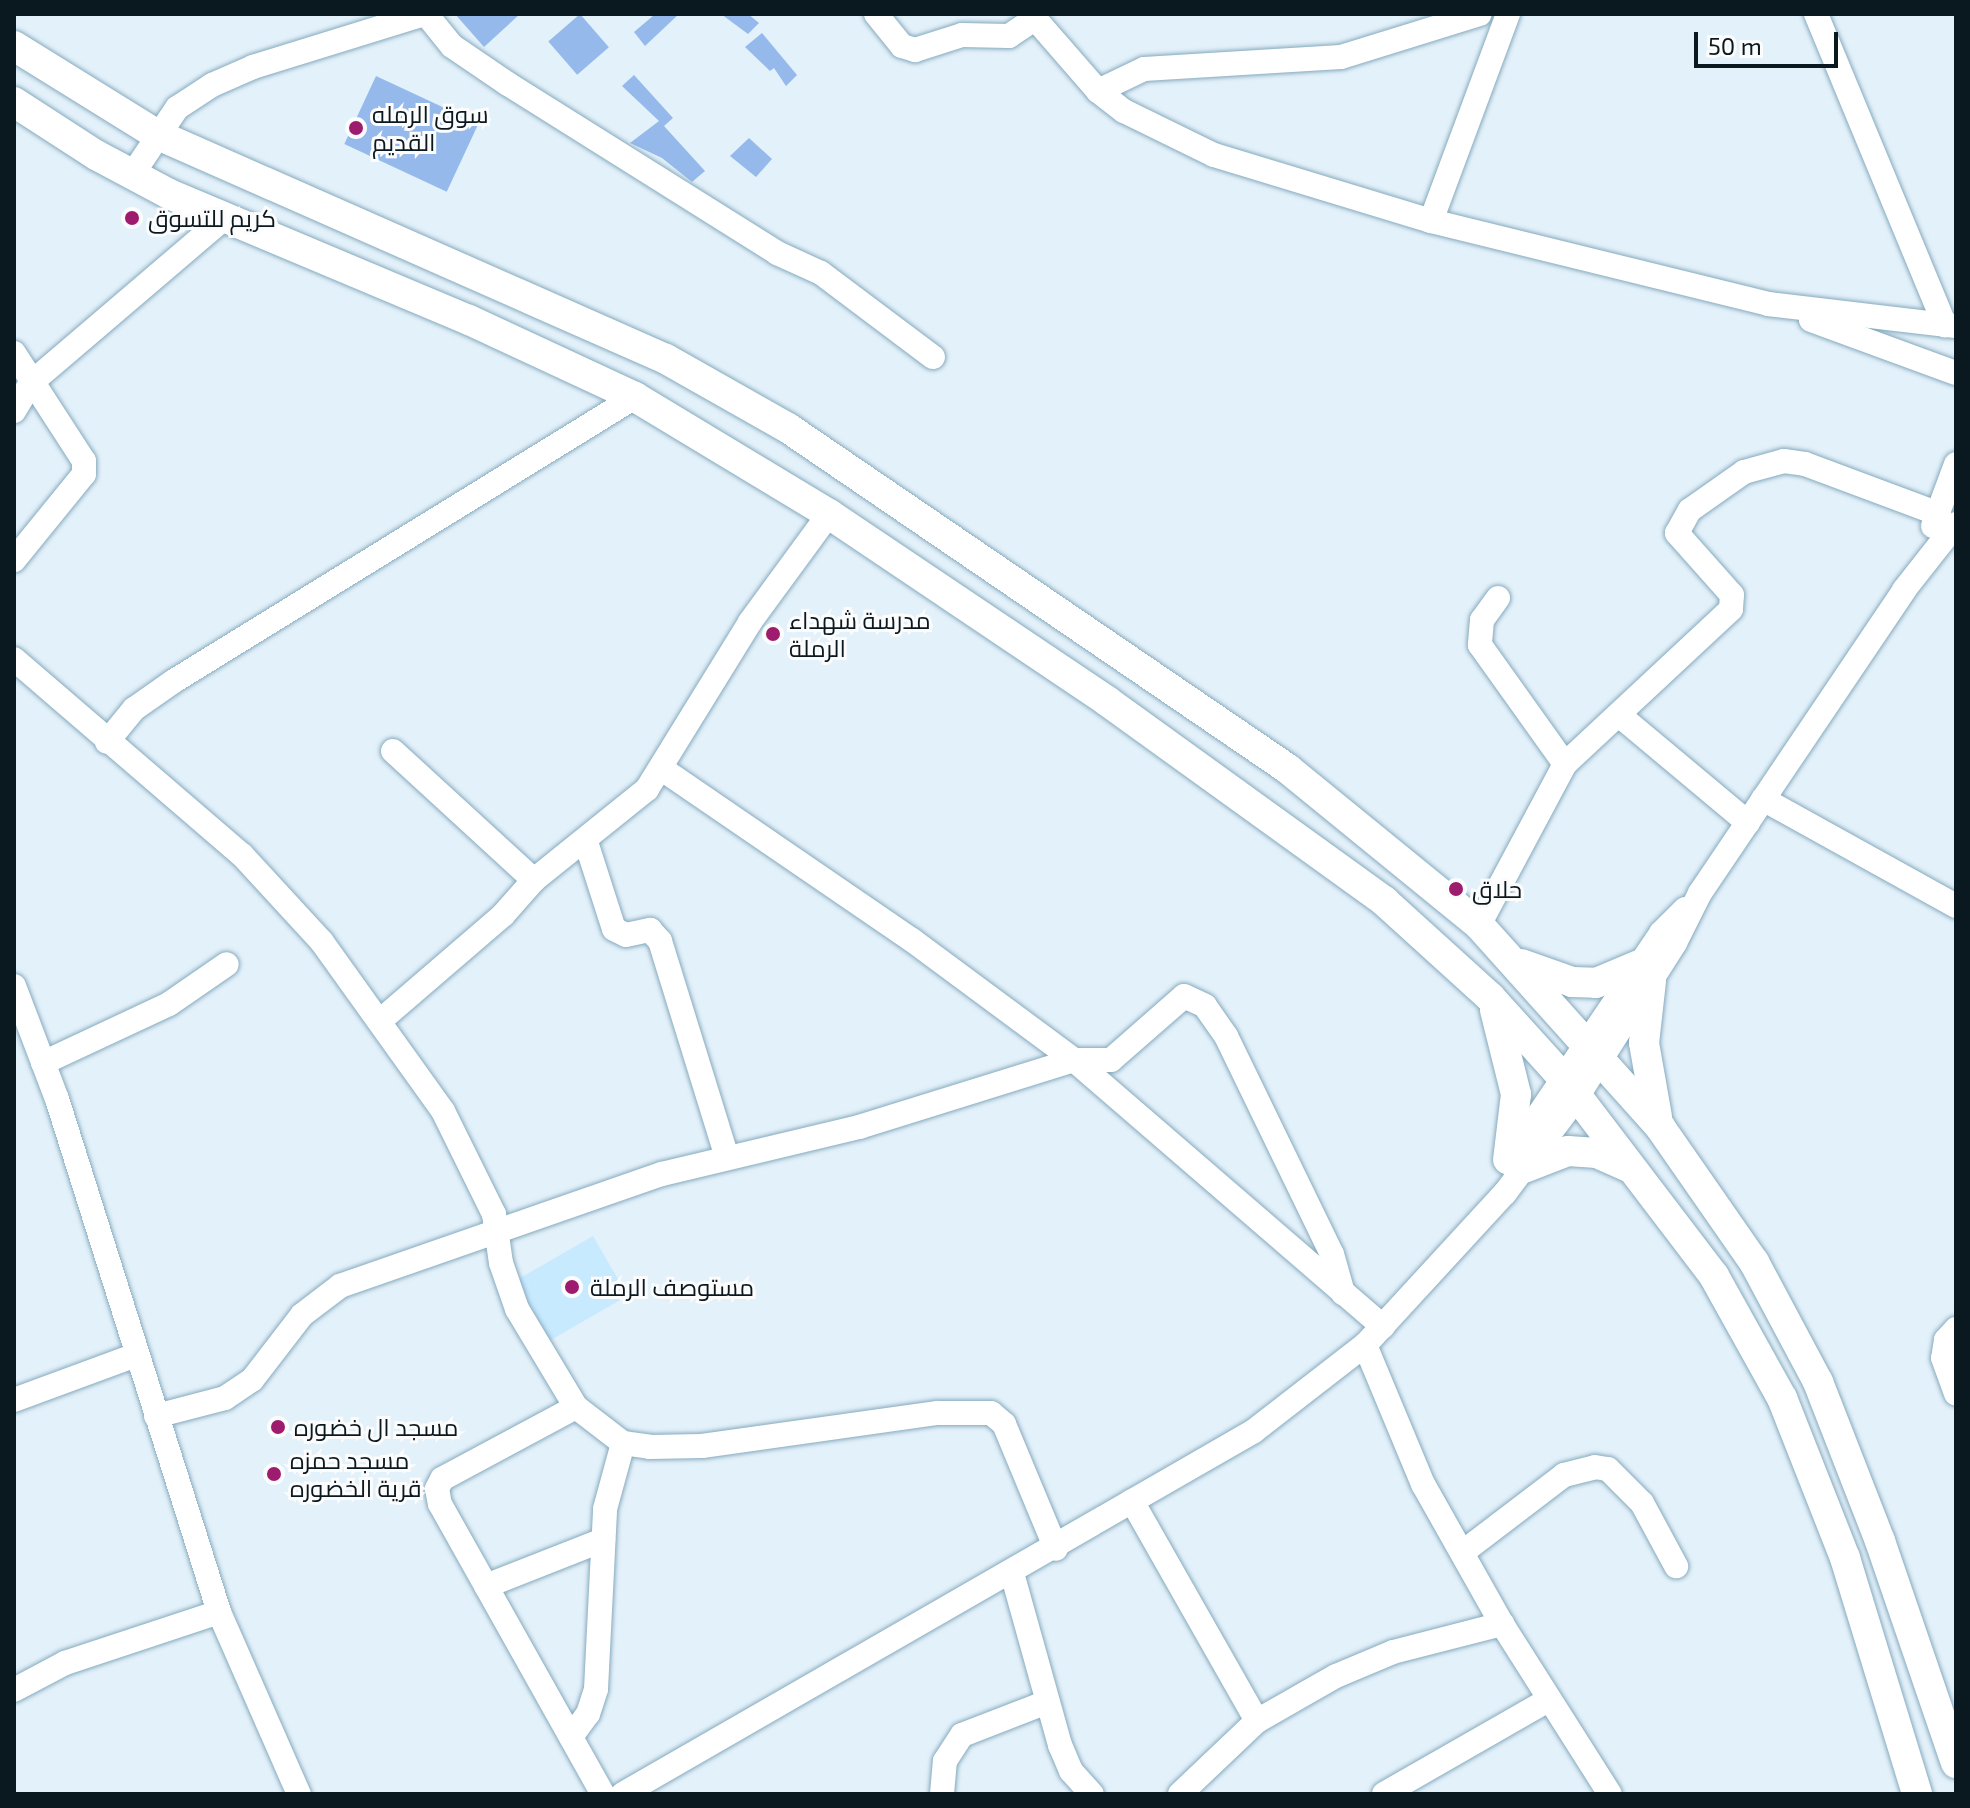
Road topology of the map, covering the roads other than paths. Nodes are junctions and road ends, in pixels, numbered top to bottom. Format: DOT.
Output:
graph roads {
  1 [pos="425,14"];
  2 [pos="876,14"];
  3 [pos="1480,14"];
  4 [pos="1508,14"];
  5 [pos="1816,14"];
  6 [pos="1032,17"];
  7 [pos="396,19"];
  8 [pos="14,46"];
  9 [pos="1098,91"];
  10 [pos="16,105"];
  11 [pos="156,134"];
  12 [pos="132,175"];
  13 [pos="224,218"];
  14 [pos="1431,221"];
  15 [pos="1768,304"];
  16 [pos="1950,325"];
  17 [pos="14,353"];
  18 [pos="933,357"];
  19 [pos="1956,373"];
  20 [pos="31,383"];
  21 [pos="635,397"];
  22 [pos="14,411"];
  23 [pos="1956,464"];
  24 [pos="829,514"];
  25 [pos="1948,519"];
  26 [pos="14,560"];
  27 [pos="1498,598"];
  28 [pos="14,659"];
  29 [pos="1619,715"];
  30 [pos="107,742"];
  31 [pos="393,751"];
  32 [pos="1565,764"];
  33 [pos="662,769"];
  34 [pos="1763,799"];
  35 [pos="1748,823"];
  36 [pos="586,842"];
  37 [pos="534,880"];
  38 [pos="1956,906"];
  39 [pos="1479,925"];
  40 [pos="227,964"];
  41 [pos="1518,964"];
  42 [pos="1645,973"];
  43 [pos="14,986"];
  44 [pos="1490,997"];
  45 [pos="381,1020"];
  46 [pos="1595,1049"];
  47 [pos="1074,1060"];
  48 [pos="43,1063"];
  49 [pos="1570,1088"];
  50 [pos="1660,1127"];
  51 [pos="727,1157"];
  52 [pos="1516,1164"];
  53 [pos="1635,1170"];
  54 [pos="497,1231"];
  55 [pos="1343,1293"];
  56 [pos="1383,1327"];
  57 [pos="1956,1329"];
  58 [pos="1365,1345"];
  59 [pos="136,1355"];
  60 [pos="1956,1394"];
  61 [pos="14,1400"];
  62 [pos="576,1407"];
  63 [pos="156,1416"];
  64 [pos="623,1443"];
  65 [pos="1132,1501"];
  66 [pos="603,1540"];
  67 [pos="1056,1549"];
  68 [pos="1463,1552"];
  69 [pos="1676,1566"];
  70 [pos="1012,1573"];
  71 [pos="486,1586"];
  72 [pos="219,1612"];
  73 [pos="1502,1624"];
  74 [pos="14,1690"];
  75 [pos="1548,1700"];
  76 [pos="1047,1702"];
  77 [pos="1257,1721"];
  78 [pos="571,1737"];
  79 [pos="1954,1752"];
  80 [pos="1409,1788"];
  81 [pos="299,1794"];
  82 [pos="603,1794"];
  83 [pos="623,1794"];
  84 [pos="942,1794"];
  85 [pos="1092,1794"];
  86 [pos="1180,1794"];
  87 [pos="1384,1794"];
  88 [pos="1610,1794"];
  89 [pos="1917,1794"];
  1 -- 7 [label="street"];
  1 -- 18 [label="street"];
  2 -- 6 [label="street"];
  3 -- 9 [label="street"];
  4 -- 14 [label="street"];
  5 -- 16 [label="street"];
  6 -- 9 [label="street"];
  7 -- 11 [label="street"];
  8 -- 11 [label="main road"];
  9 -- 14 [label="street"];
  10 -- 12 [label="main road"];
  11 -- 12 [label="street"];
  11 -- 39 [label="main road"];
  12 -- 13 [label="main road"];
  13 -- 20 [label="street"];
  13 -- 21 [label="main road"];
  14 -- 15 [label="street"];
  15 -- 16 [label="street"];
  15 -- 19 [label="street"];
  17 -- 20 [label="street"];
  20 -- 22 [label="street"];
  20 -- 26 [label="street"];
  21 -- 24 [label="main road"];
  21 -- 30 [label="street"];
  23 -- 25 [label="street"];
  24 -- 33 [label="street"];
  24 -- 44 [label="main road"];
  25 -- 29 [label="street"];
  25 -- 34 [label="street"];
  27 -- 32 [label="street"];
  28 -- 30 [label="street"];
  29 -- 32 [label="street"];
  29 -- 35 [label="street"];
  30 -- 45 [label="street"];
  31 -- 37 [label="street"];
  32 -- 39 [label="street"];
  33 -- 36 [label="street"];
  33 -- 47 [label="street"];
  34 -- 35 [label="street"];
  34 -- 38 [label="street"];
  35 -- 42 [label="street"];
  36 -- 37 [label="street"];
  36 -- 51 [label="street"];
  37 -- 45 [label="street"];
  39 -- 41 [label="main road"];
  40 -- 48 [label="street"];
  41 -- 42 [label="main road"];
  41 -- 46 [label="main road"];
  42 -- 46 [label="street"];
  42 -- 50 [label="main road"];
  43 -- 48 [label="street"];
  44 -- 49 [label="main road"];
  44 -- 52 [label="main road"];
  45 -- 54 [label="street"];
  46 -- 49 [label="street"];
  46 -- 50 [label="main road"];
  47 -- 51 [label="street"];
  47 -- 55 [label="street"];
  47 -- 55 [label="street"];
  48 -- 59 [label="street"];
  49 -- 52 [label="street"];
  49 -- 53 [label="main road"];
  50 -- 79 [label="main road"];
  51 -- 54 [label="street"];
  52 -- 53 [label="main road"];
  52 -- 56 [label="street"];
  53 -- 89 [label="main road"];
  54 -- 62 [label="street"];
  54 -- 63 [label="street"];
  55 -- 56 [label="street"];
  56 -- 58 [label="street"];
  57 -- 60 [label="street"];
  58 -- 65 [label="street"];
  58 -- 68 [label="street"];
  59 -- 61 [label="street"];
  59 -- 63 [label="street"];
  62 -- 64 [label="street"];
  62 -- 71 [label="street"];
  63 -- 72 [label="street"];
  64 -- 66 [label="street"];
  64 -- 67 [label="street"];
  65 -- 67 [label="street"];
  65 -- 77 [label="street"];
  66 -- 71 [label="street"];
  66 -- 78 [label="street"];
  67 -- 70 [label="street"];
  68 -- 69 [label="street"];
  68 -- 73 [label="street"];
  70 -- 76 [label="street"];
  70 -- 83 [label="street"];
  71 -- 78 [label="street"];
  72 -- 74 [label="street"];
  72 -- 81 [label="street"];
  73 -- 75 [label="street"];
  73 -- 77 [label="street"];
  75 -- 80 [label="street"];
  75 -- 88 [label="street"];
  76 -- 84 [label="street"];
  76 -- 85 [label="street"];
  77 -- 86 [label="street"];
  78 -- 82 [label="street"];
  80 -- 87 [label="street"];
}
